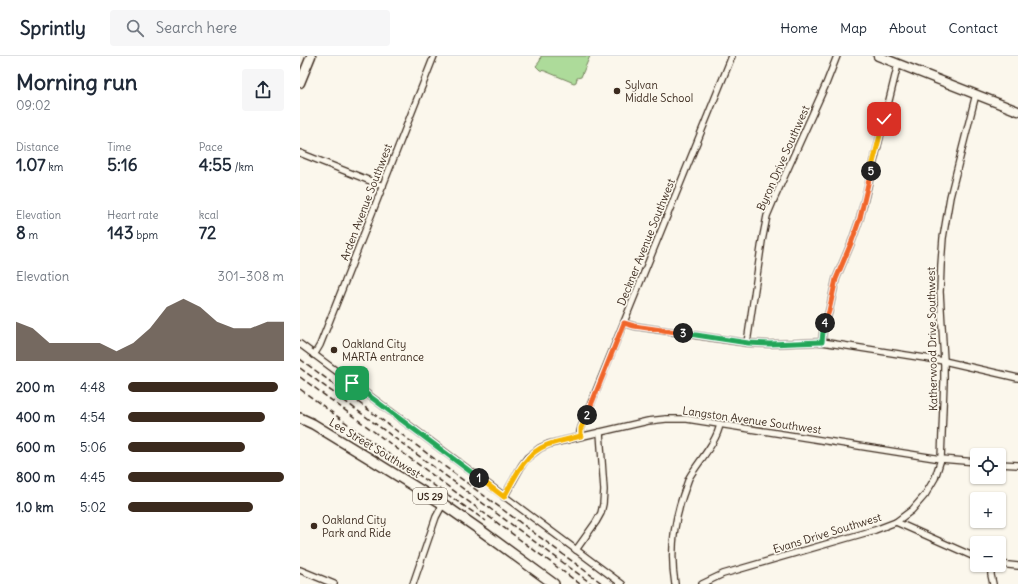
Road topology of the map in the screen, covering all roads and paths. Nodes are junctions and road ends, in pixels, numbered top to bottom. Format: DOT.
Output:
graph roads {
  1 [pos="311,56"];
  2 [pos="434,56"];
  3 [pos="732,56"];
  4 [pos="838,56"];
  5 [pos="878,56"];
  6 [pos="898,64"];
  7 [pos="300,83"];
  8 [pos="976,94"];
  9 [pos="1018,111"];
  10 [pos="300,153"];
  11 [pos="383,186"];
  12 [pos="624,323"];
  13 [pos="822,342"];
  14 [pos="748,343"];
  15 [pos="300,344"];
  16 [pos="314,355"];
  17 [pos="944,362"];
  18 [pos="1018,378"];
  19 [pos="300,418"];
  20 [pos="720,424"];
  21 [pos="600,432"];
  22 [pos="581,436"];
  23 [pos="941,459"];
  24 [pos="970,461"];
  25 [pos="1006,464"];
  26 [pos="1018,465"];
  27 [pos="504,497"];
  28 [pos="443,504"];
  29 [pos="896,522"];
  30 [pos="576,550"];
  31 [pos="970,555"];
  32 [pos="1006,565"];
  33 [pos="1018,566"];
  34 [pos="300,570"];
  35 [pos="991,572"];
  36 [pos="334,584"];
  37 [pos="413,584"];
  38 [pos="554,584"];
  39 [pos="622,584"];
  40 [pos="675,584"];
  41 [pos="702,584"];
  42 [pos="993,584"];
  1 -- 7 [label="main road"];
  2 -- 11 [label="street, Arden Avenue Southwest"];
  3 -- 12 [label="street, Deckner Avenue Southwest"];
  4 -- 14 [label="street, Byron Drive Southwest"];
  5 -- 6 [label="main road"];
  6 -- 8 [label="main road"];
  6 -- 13 [label="street"];
  8 -- 9 [label="main road"];
  8 -- 17 [label="street, Katherwood Drive Southwest"];
  10 -- 11 [label="street"];
  11 -- 16 [label="street, Arden Avenue Southwest"];
  12 -- 14 [label="street"];
  12 -- 22 [label="street, Deckner Avenue Southwest"];
  13 -- 14 [label="street"];
  13 -- 17 [label="street"];
  15 -- 16 [label="street"];
  16 -- 27 [label="street"];
  17 -- 18 [label="street"];
  17 -- 23 [label="street, Katherwood Drive Southwest"];
  19 -- 28 [label="main road, Lee Street Southwest / US 29"];
  20 -- 21 [label="street, Langston Avenue Southwest"];
  20 -- 23 [label="street, Langston Avenue Southwest"];
  20 -- 40 [label="street"];
  21 -- 22 [label="street, Langston Avenue Southwest"];
  21 -- 30 [label="street"];
  22 -- 27 [label="street, Langston Avenue Southwest"];
  23 -- 24 [label="street, Langston Avenue Southwest"];
  23 -- 29 [label="street, Katherwood Drive Southwest"];
  25 -- 26 [label="street"];
  27 -- 30 [label="street"];
  28 -- 37 [label="street"];
  28 -- 38 [label="main road, Lee Street Southwest / US 29"];
  29 -- 31 [label="street, Evans Drive Southwest"];
  29 -- 41 [label="street, Evans Drive Southwest"];
  30 -- 39 [label="street"];
  32 -- 33 [label="street"];
  34 -- 36 [label="street"];
  35 -- 42 [label="street"];
}
